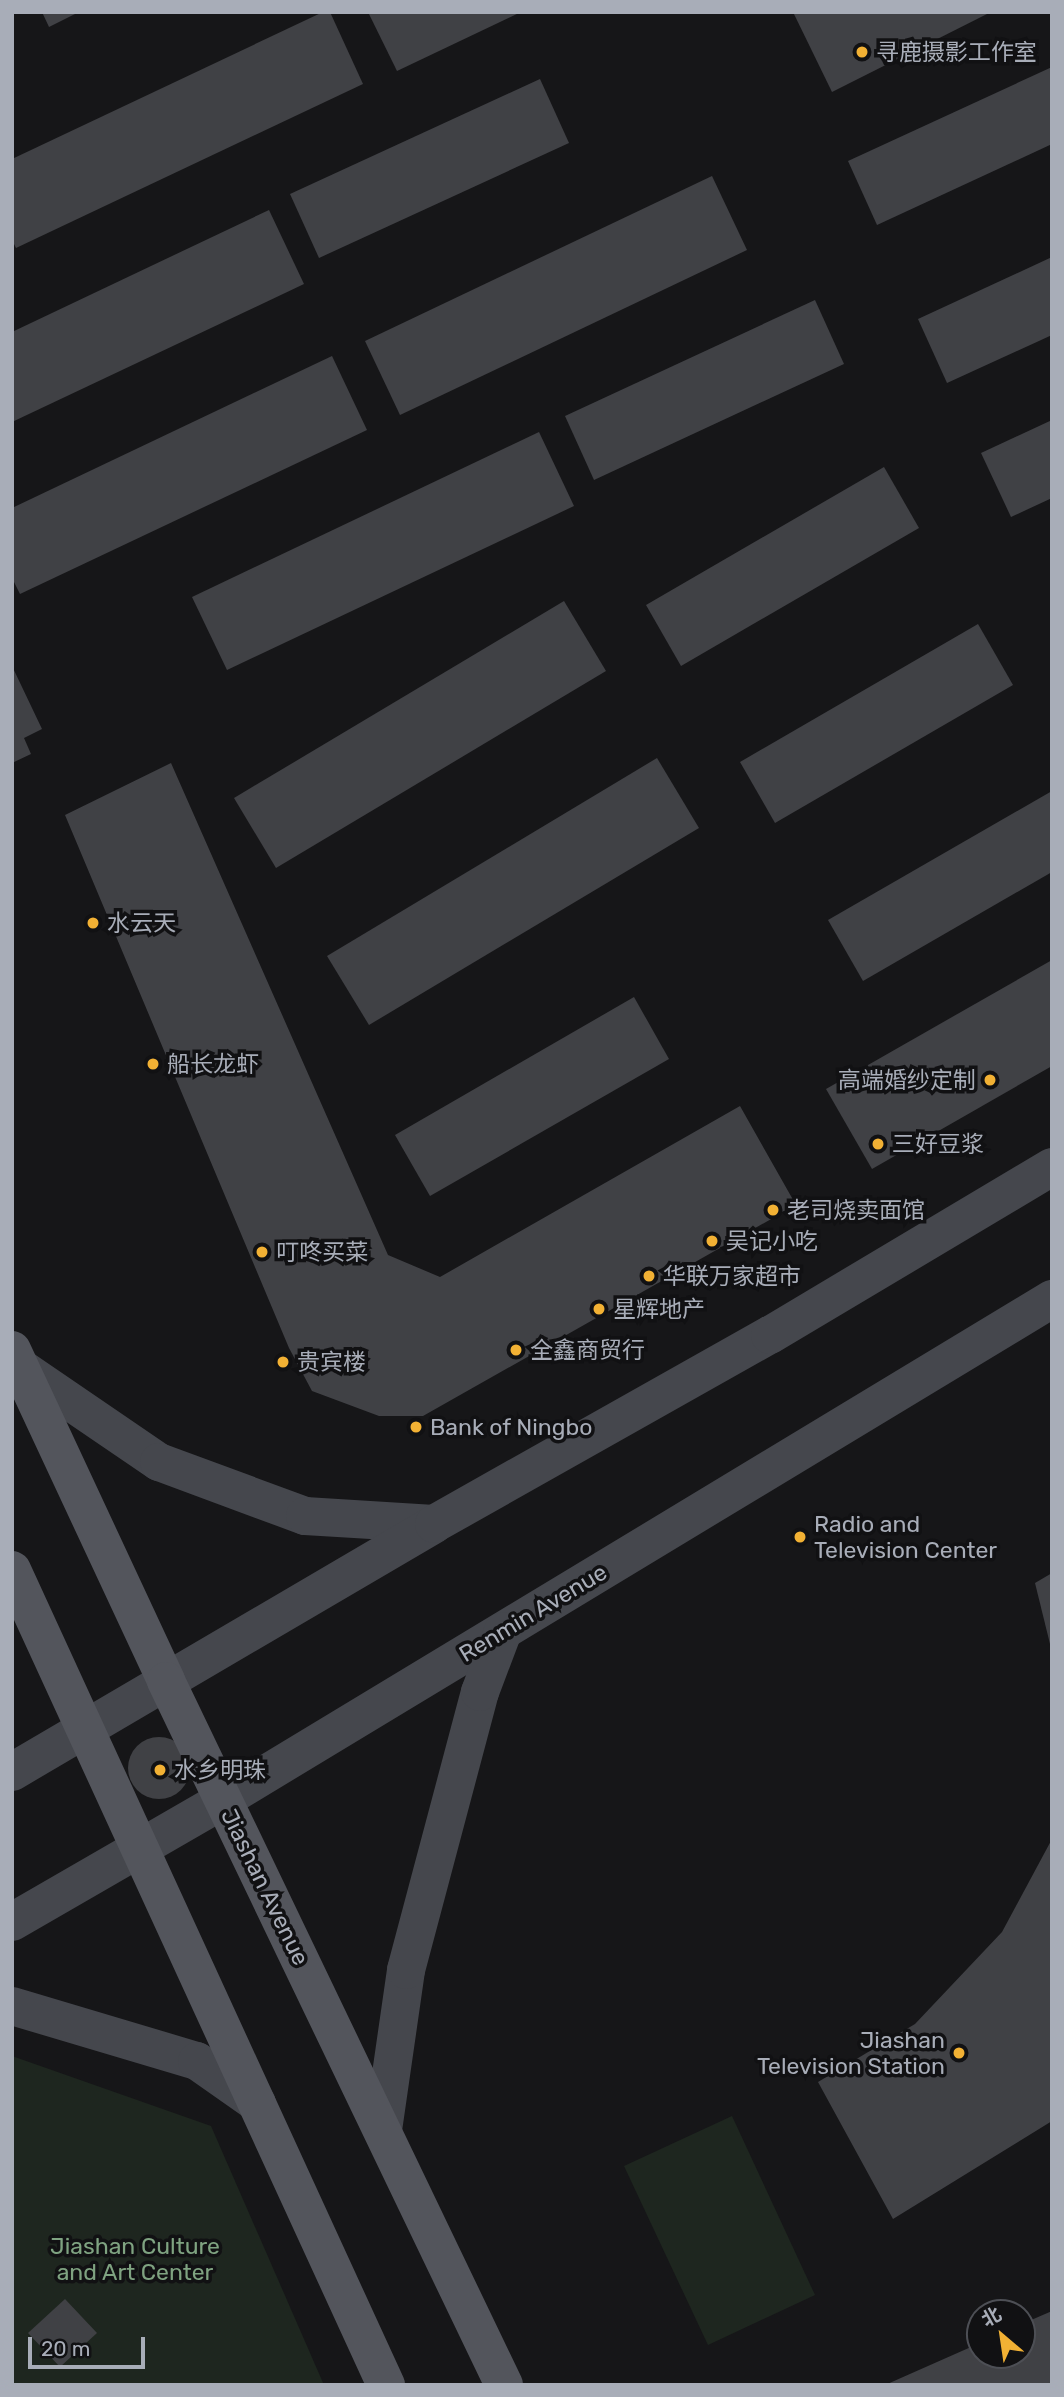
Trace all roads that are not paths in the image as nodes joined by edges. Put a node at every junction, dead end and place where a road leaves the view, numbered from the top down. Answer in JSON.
{"nodes":[{"id":1,"x":1052,"y":1167,"type":"edge"},
{"id":2,"x":1052,"y":1299,"type":"edge"},
{"id":3,"x":16,"y":1359,"type":"edge"},
{"id":4,"x":434,"y":1524,"type":"junction"},
{"id":5,"x":12,"y":1570,"type":"edge"},
{"id":6,"x":503,"y":1631,"type":"junction"},
{"id":7,"x":166,"y":1681,"type":"junction"},
{"id":8,"x":85,"y":1730,"type":"junction"},
{"id":9,"x":12,"y":1772,"type":"edge"},
{"id":10,"x":223,"y":1800,"type":"junction"},
{"id":11,"x":139,"y":1848,"type":"junction"},
{"id":12,"x":12,"y":1922,"type":"edge"},
{"id":13,"x":12,"y":2006,"type":"edge"},
{"id":14,"x":257,"y":2103,"type":"junction"},
{"id":15,"x":383,"y":2130,"type":"junction"},
{"id":16,"x":386,"y":2385,"type":"edge"},
{"id":17,"x":503,"y":2385,"type":"edge"}],
"edges":[{"from":1,"to":4,"type":"main road"},
{"from":2,"to":6,"type":"main road","name":"Renmin Avenue"},
{"from":3,"to":4,"type":"main road"},
{"from":3,"to":7,"type":"main road","name":"Jiashan Avenue"},
{"from":4,"to":7,"type":"main road"},
{"from":5,"to":8,"type":"main road"},
{"from":6,"to":10,"type":"main road","name":"Renmin Avenue"},
{"from":6,"to":15,"type":"main road"},
{"from":7,"to":8,"type":"main road"},
{"from":7,"to":10,"type":"main road","name":"Jiashan Avenue"},
{"from":8,"to":9,"type":"main road"},
{"from":8,"to":11,"type":"main road"},
{"from":10,"to":11,"type":"main road","name":"Renmin Avenue"},
{"from":10,"to":15,"type":"main road","name":"Jiashan Avenue"},
{"from":11,"to":12,"type":"main road","name":"Renmin Avenue"},
{"from":11,"to":14,"type":"main road"},
{"from":13,"to":14,"type":"main road"},
{"from":14,"to":16,"type":"main road"},
{"from":15,"to":17,"type":"main road","name":"Jiashan Avenue"}]}
